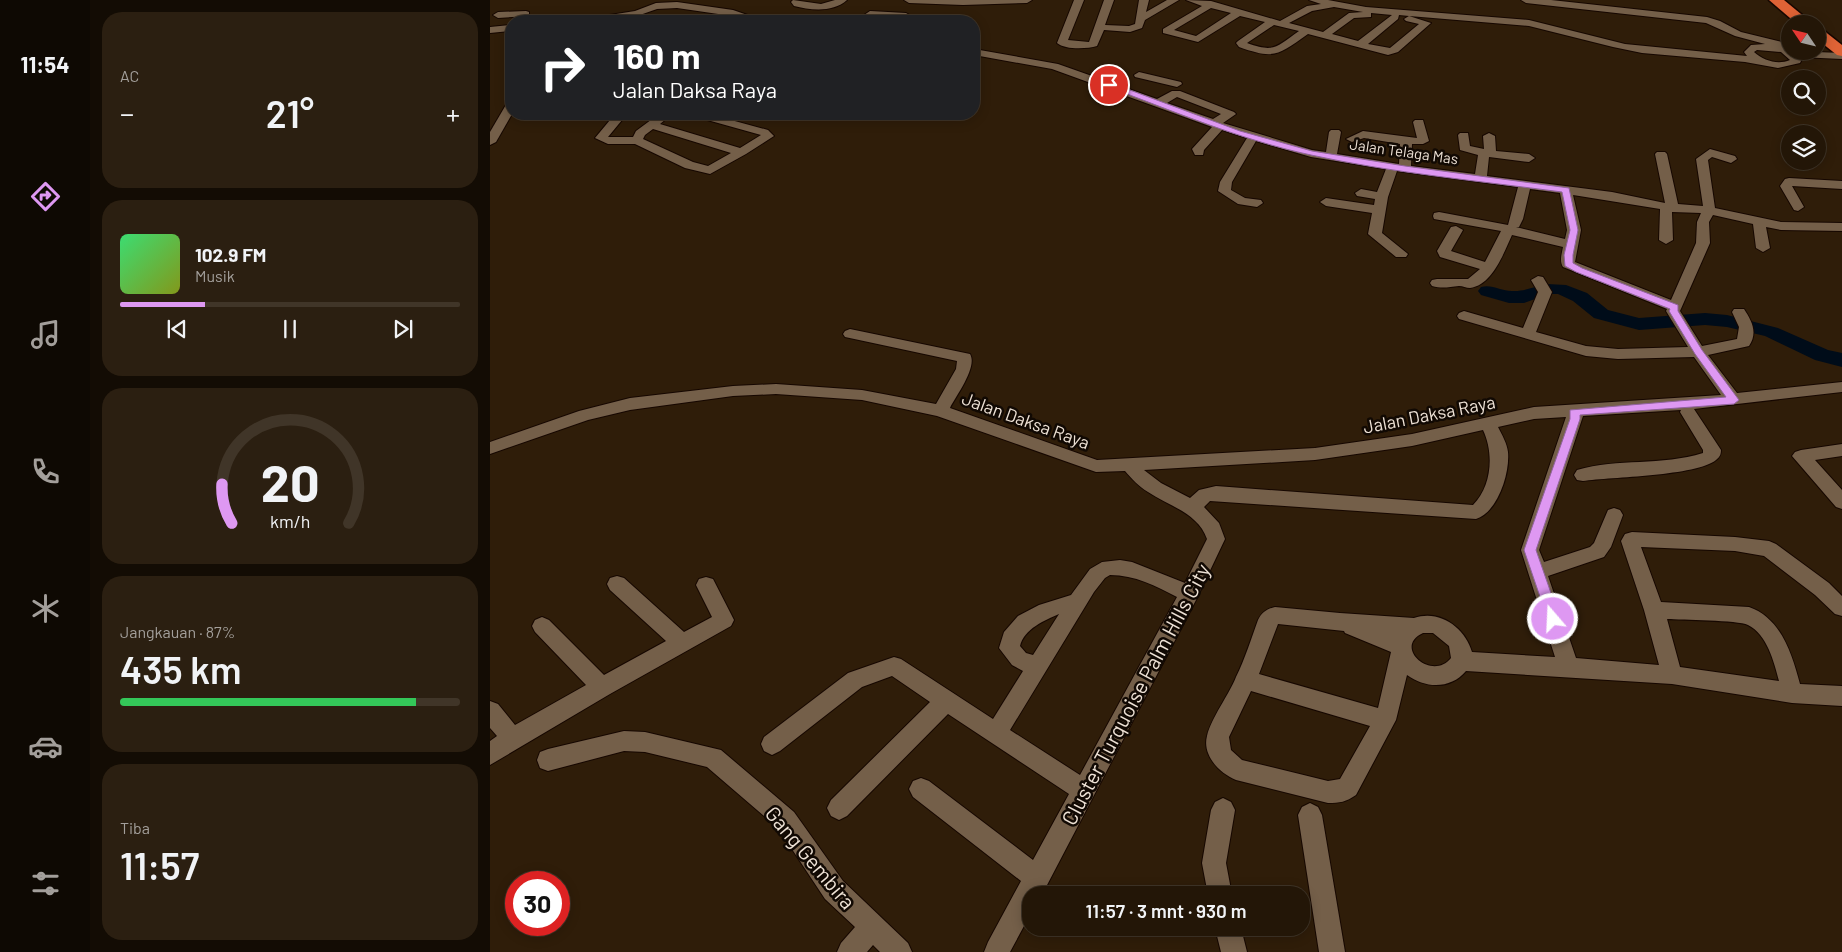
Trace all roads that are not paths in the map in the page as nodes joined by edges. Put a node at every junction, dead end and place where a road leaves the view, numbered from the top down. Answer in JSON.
{"nodes":[{"id":1,"x":704,"y":0,"type":"edge"},
{"id":2,"x":799,"y":0,"type":"edge"},
{"id":3,"x":842,"y":0,"type":"edge"},
{"id":4,"x":910,"y":0,"type":"edge"},
{"id":5,"x":926,"y":0,"type":"edge"},
{"id":6,"x":1006,"y":0,"type":"edge"},
{"id":7,"x":1026,"y":0,"type":"edge"},
{"id":8,"x":1079,"y":0,"type":"edge"},
{"id":9,"x":1109,"y":0,"type":"edge"},
{"id":10,"x":1144,"y":0,"type":"edge"},
{"id":11,"x":1174,"y":0,"type":"edge"},
{"id":12,"x":1192,"y":0,"type":"edge"},
{"id":13,"x":1531,"y":0,"type":"edge"},
{"id":14,"x":1776,"y":0,"type":"edge"},
{"id":15,"x":968,"y":1,"type":"edge"},
{"id":16,"x":1310,"y":3,"type":"edge"},
{"id":17,"x":1339,"y":3,"type":"edge"},
{"id":18,"x":1211,"y":4,"type":"junction"},
{"id":19,"x":693,"y":6,"type":"junction"},
{"id":20,"x":1240,"y":12,"type":"junction"},
{"id":21,"x":526,"y":14,"type":"dead end"},
{"id":22,"x":494,"y":15,"type":"edge"},
{"id":23,"x":625,"y":15,"type":"edge"},
{"id":24,"x":740,"y":15,"type":"edge"},
{"id":25,"x":869,"y":15,"type":"edge"},
{"id":26,"x":888,"y":15,"type":"edge"},
{"id":27,"x":1795,"y":15,"type":"edge"},
{"id":28,"x":1395,"y":17,"type":"junction"},
{"id":29,"x":1140,"y":19,"type":"junction"},
{"id":30,"x":1277,"y":22,"type":"junction"},
{"id":31,"x":490,"y":24,"type":"edge"},
{"id":32,"x":1099,"y":27,"type":"junction"},
{"id":33,"x":505,"y":29,"type":"edge"},
{"id":34,"x":490,"y":30,"type":"edge"},
{"id":35,"x":1307,"y":30,"type":"junction"},
{"id":36,"x":1325,"y":35,"type":"junction"},
{"id":37,"x":1361,"y":44,"type":"junction"},
{"id":38,"x":1781,"y":47,"type":"edge"},
{"id":39,"x":1781,"y":48,"type":"edge"},
{"id":40,"x":1750,"y":49,"type":"junction"},
{"id":41,"x":980,"y":53,"type":"edge"},
{"id":42,"x":1826,"y":56,"type":"edge"},
{"id":43,"x":1842,"y":56,"type":"edge"},
{"id":44,"x":1762,"y":61,"type":"junction"},
{"id":45,"x":1794,"y":62,"type":"joint"},
{"id":46,"x":1835,"y":66,"type":"dead end"},
{"id":47,"x":1138,"y":75,"type":"dead end"},
{"id":48,"x":1176,"y":87,"type":"junction"},
{"id":49,"x":1144,"y":98,"type":"junction"},
{"id":50,"x":1159,"y":103,"type":"junction"},
{"id":51,"x":505,"y":117,"type":"edge"},
{"id":52,"x":616,"y":120,"type":"edge"},
{"id":53,"x":718,"y":120,"type":"edge"},
{"id":54,"x":1419,"y":122,"type":"dead end"},
{"id":55,"x":650,"y":123,"type":"edge"},
{"id":56,"x":1217,"y":125,"type":"junction"},
{"id":57,"x":1335,"y":132,"type":"dead end"},
{"id":58,"x":1464,"y":135,"type":"dead end"},
{"id":59,"x":1488,"y":136,"type":"dead end"},
{"id":60,"x":1253,"y":137,"type":"junction"},
{"id":61,"x":1352,"y":139,"type":"dead end"},
{"id":62,"x":637,"y":140,"type":"junction"},
{"id":63,"x":1406,"y":141,"type":"junction"},
{"id":64,"x":490,"y":142,"type":"edge"},
{"id":65,"x":742,"y":152,"type":"junction"},
{"id":66,"x":1199,"y":153,"type":"dead end"},
{"id":67,"x":1487,"y":153,"type":"junction"},
{"id":68,"x":1661,"y":154,"type":"dead end"},
{"id":69,"x":1331,"y":156,"type":"junction"},
{"id":70,"x":1529,"y":158,"type":"dead end"},
{"id":71,"x":1731,"y":159,"type":"dead end"},
{"id":72,"x":1399,"y":168,"type":"junction"},
{"id":73,"x":1480,"y":178,"type":"junction"},
{"id":74,"x":1525,"y":184,"type":"junction"},
{"id":75,"x":1842,"y":184,"type":"edge"},
{"id":76,"x":1566,"y":190,"type":"junction"},
{"id":77,"x":1361,"y":193,"type":"dead end"},
{"id":78,"x":1382,"y":197,"type":"junction"},
{"id":79,"x":1326,"y":202,"type":"dead end"},
{"id":80,"x":1257,"y":203,"type":"dead end"},
{"id":81,"x":1669,"y":207,"type":"junction"},
{"id":82,"x":1798,"y":207,"type":"dead end"},
{"id":83,"x":1709,"y":210,"type":"junction"},
{"id":84,"x":1440,"y":216,"type":"dead end"},
{"id":85,"x":1378,"y":219,"type":"junction"},
{"id":86,"x":1759,"y":222,"type":"junction"},
{"id":87,"x":1512,"y":226,"type":"junction"},
{"id":88,"x":1842,"y":227,"type":"edge"},
{"id":89,"x":1456,"y":230,"type":"dead end"},
{"id":90,"x":1666,"y":240,"type":"dead end"},
{"id":91,"x":1571,"y":244,"type":"junction"},
{"id":92,"x":1763,"y":248,"type":"dead end"},
{"id":93,"x":1401,"y":254,"type":"dead end"},
{"id":94,"x":1488,"y":267,"type":"junction"},
{"id":95,"x":1437,"y":283,"type":"dead end"},
{"id":96,"x":1542,"y":285,"type":"dead end"},
{"id":97,"x":1676,"y":313,"type":"junction"},
{"id":98,"x":1464,"y":316,"type":"dead end"},
{"id":99,"x":1744,"y":321,"type":"dead end"},
{"id":100,"x":850,"y":334,"type":"dead end"},
{"id":101,"x":1528,"y":334,"type":"junction"},
{"id":102,"x":1698,"y":352,"type":"junction"},
{"id":103,"x":1842,"y":387,"type":"edge"},
{"id":104,"x":1842,"y":398,"type":"edge"},
{"id":105,"x":1734,"y":400,"type":"junction"},
{"id":106,"x":940,"y":411,"type":"junction"},
{"id":107,"x":1688,"y":412,"type":"junction"},
{"id":108,"x":1574,"y":416,"type":"junction"},
{"id":109,"x":1488,"y":423,"type":"junction"},
{"id":110,"x":490,"y":448,"type":"edge"},
{"id":111,"x":1842,"y":450,"type":"edge"},
{"id":112,"x":1130,"y":465,"type":"junction"},
{"id":113,"x":1583,"y":475,"type":"dead end"},
{"id":114,"x":1842,"y":502,"type":"edge"},
{"id":115,"x":1192,"y":508,"type":"junction"},
{"id":116,"x":1614,"y":515,"type":"dead end"},
{"id":117,"x":1537,"y":572,"type":"junction"},
{"id":118,"x":617,"y":584,"type":"dead end"},
{"id":119,"x":706,"y":584,"type":"dead end"},
{"id":120,"x":1189,"y":594,"type":"junction"},
{"id":121,"x":1077,"y":602,"type":"junction"},
{"id":122,"x":1842,"y":608,"type":"edge"},
{"id":123,"x":1654,"y":610,"type":"junction"},
{"id":124,"x":1340,"y":622,"type":"junction"},
{"id":125,"x":542,"y":626,"type":"dead end"},
{"id":126,"x":1413,"y":626,"type":"junction"},
{"id":127,"x":683,"y":644,"type":"junction"},
{"id":128,"x":1401,"y":650,"type":"junction"},
{"id":129,"x":1460,"y":661,"type":"junction"},
{"id":130,"x":1037,"y":667,"type":"junction"},
{"id":131,"x":1569,"y":667,"type":"junction"},
{"id":132,"x":1423,"y":674,"type":"junction"},
{"id":133,"x":1672,"y":675,"type":"junction"},
{"id":134,"x":1246,"y":680,"type":"junction"},
{"id":135,"x":602,"y":687,"type":"junction"},
{"id":136,"x":1394,"y":690,"type":"junction"},
{"id":137,"x":1792,"y":693,"type":"junction"},
{"id":138,"x":1842,"y":696,"type":"edge"},
{"id":139,"x":946,"y":701,"type":"junction"},
{"id":140,"x":490,"y":711,"type":"edge"},
{"id":141,"x":1385,"y":720,"type":"junction"},
{"id":142,"x":996,"y":734,"type":"junction"},
{"id":143,"x":512,"y":738,"type":"junction"},
{"id":144,"x":772,"y":744,"type":"dead end"},
{"id":145,"x":490,"y":754,"type":"edge"},
{"id":146,"x":548,"y":760,"type":"dead end"},
{"id":147,"x":921,"y":789,"type":"dead end"},
{"id":148,"x":1084,"y":791,"type":"junction"},
{"id":149,"x":839,"y":808,"type":"dead end"},
{"id":150,"x":1222,"y":810,"type":"dead end"},
{"id":151,"x":1310,"y":815,"type":"dead end"},
{"id":152,"x":1037,"y":878,"type":"junction"},
{"id":153,"x":1218,"y":886,"type":"edge"},
{"id":154,"x":873,"y":926,"type":"junction"},
{"id":155,"x":1230,"y":936,"type":"edge"},
{"id":156,"x":997,"y":951,"type":"edge"},
{"id":157,"x":850,"y":952,"type":"edge"},
{"id":158,"x":899,"y":952,"type":"edge"},
{"id":159,"x":1234,"y":952,"type":"edge"},
{"id":160,"x":1332,"y":952,"type":"edge"}],
"edges":[{"from":1,"to":19,"type":"street"},
{"from":2,"to":3,"type":"street"},
{"from":4,"to":5,"type":"street"},
{"from":5,"to":15,"type":"street"},
{"from":6,"to":7,"type":"street"},
{"from":6,"to":15,"type":"street"},
{"from":8,"to":32,"type":"street"},
{"from":9,"to":32,"type":"street"},
{"from":10,"to":29,"type":"street"},
{"from":11,"to":29,"type":"street"},
{"from":12,"to":18,"type":"street"},
{"from":13,"to":38,"type":"street"},
{"from":14,"to":27,"type":"highway"},
{"from":16,"to":17,"type":"street"},
{"from":16,"to":30,"type":"street"},
{"from":17,"to":40,"type":"street"},
{"from":17,"to":44,"type":"street"},
{"from":18,"to":20,"type":"street"},
{"from":18,"to":20,"type":"street"},
{"from":19,"to":23,"type":"street"},
{"from":19,"to":24,"type":"street"},
{"from":20,"to":30,"type":"street"},
{"from":21,"to":22,"type":"street"},
{"from":22,"to":31,"type":"street"},
{"from":25,"to":26,"type":"street"},
{"from":28,"to":36,"type":"street"},
{"from":28,"to":37,"type":"street"},
{"from":28,"to":37,"type":"street"},
{"from":29,"to":32,"type":"street"},
{"from":30,"to":35,"type":"street"},
{"from":30,"to":35,"type":"street"},
{"from":33,"to":34,"type":"street"},
{"from":35,"to":36,"type":"street"},
{"from":36,"to":37,"type":"street"},
{"from":39,"to":40,"type":"street"},
{"from":40,"to":44,"type":"street"},
{"from":41,"to":49,"type":"street","name":"Jalan Telaga Mas"},
{"from":42,"to":43,"type":"street"},
{"from":44,"to":45,"type":"street"},
{"from":45,"to":46,"type":"street"},
{"from":47,"to":48,"type":"street"},
{"from":48,"to":49,"type":"street"},
{"from":48,"to":50,"type":"street"},
{"from":48,"to":56,"type":"street"},
{"from":49,"to":50,"type":"street","name":"Jalan Telaga Mas"},
{"from":50,"to":56,"type":"street","name":"Jalan Telaga Mas"},
{"from":51,"to":64,"type":"street"},
{"from":52,"to":62,"type":"street"},
{"from":53,"to":65,"type":"street"},
{"from":54,"to":63,"type":"street"},
{"from":55,"to":62,"type":"street"},
{"from":55,"to":65,"type":"street"},
{"from":56,"to":60,"type":"street","name":"Jalan Telaga Mas"},
{"from":56,"to":66,"type":"street"},
{"from":57,"to":69,"type":"street"},
{"from":58,"to":67,"type":"street"},
{"from":59,"to":67,"type":"street"},
{"from":60,"to":69,"type":"street","name":"Jalan Telaga Mas"},
{"from":60,"to":80,"type":"street"},
{"from":61,"to":63,"type":"street"},
{"from":62,"to":65,"type":"street"},
{"from":63,"to":72,"type":"street"},
{"from":67,"to":70,"type":"street"},
{"from":67,"to":73,"type":"street"},
{"from":68,"to":81,"type":"street"},
{"from":69,"to":72,"type":"street","name":"Jalan Telaga Mas"},
{"from":71,"to":83,"type":"street"},
{"from":72,"to":73,"type":"street","name":"Jalan Telaga Mas"},
{"from":72,"to":78,"type":"street"},
{"from":73,"to":74,"type":"street","name":"Jalan Telaga Mas"},
{"from":74,"to":76,"type":"street","name":"Jalan Telaga Mas"},
{"from":74,"to":87,"type":"street"},
{"from":75,"to":82,"type":"street"},
{"from":76,"to":81,"type":"street","name":"Jalan Telaga Mas"},
{"from":76,"to":91,"type":"street"},
{"from":77,"to":78,"type":"street"},
{"from":78,"to":85,"type":"street"},
{"from":79,"to":85,"type":"street"},
{"from":81,"to":83,"type":"street","name":"Jalan Telaga Mas"},
{"from":81,"to":90,"type":"street"},
{"from":83,"to":86,"type":"street","name":"Jalan Telaga Mas"},
{"from":83,"to":97,"type":"street"},
{"from":84,"to":87,"type":"street"},
{"from":85,"to":93,"type":"street"},
{"from":86,"to":88,"type":"street","name":"Jalan Telaga Mas"},
{"from":86,"to":92,"type":"street"},
{"from":87,"to":91,"type":"street"},
{"from":87,"to":94,"type":"street"},
{"from":89,"to":94,"type":"street"},
{"from":91,"to":97,"type":"street"},
{"from":94,"to":95,"type":"street"},
{"from":96,"to":101,"type":"street"},
{"from":97,"to":102,"type":"street"},
{"from":98,"to":101,"type":"street"},
{"from":99,"to":102,"type":"street"},
{"from":100,"to":106,"type":"street"},
{"from":101,"to":102,"type":"street"},
{"from":102,"to":105,"type":"street"},
{"from":103,"to":105,"type":"street"},
{"from":104,"to":107,"type":"street"},
{"from":105,"to":108,"type":"street"},
{"from":106,"to":110,"type":"street","name":"Jalan Daksa Raya"},
{"from":106,"to":112,"type":"street","name":"Jalan Daksa Raya"},
{"from":107,"to":108,"type":"street"},
{"from":107,"to":113,"type":"street"},
{"from":108,"to":109,"type":"street","name":"Jalan Daksa Raya"},
{"from":108,"to":117,"type":"street"},
{"from":109,"to":112,"type":"street","name":"Jalan Daksa Raya"},
{"from":109,"to":115,"type":"street"},
{"from":111,"to":114,"type":"street"},
{"from":112,"to":115,"type":"street","name":"Cluster Turquoise Palm Hills City"},
{"from":115,"to":120,"type":"street","name":"Cluster Turquoise Palm Hills City"},
{"from":116,"to":117,"type":"street"},
{"from":117,"to":131,"type":"street"},
{"from":118,"to":127,"type":"street"},
{"from":119,"to":127,"type":"street"},
{"from":120,"to":121,"type":"street"},
{"from":120,"to":148,"type":"street","name":"Cluster Turquoise Palm Hills City"},
{"from":121,"to":130,"type":"street"},
{"from":121,"to":130,"type":"street"},
{"from":122,"to":123,"type":"street"},
{"from":123,"to":133,"type":"street"},
{"from":123,"to":137,"type":"street"},
{"from":124,"to":126,"type":"street"},
{"from":124,"to":128,"type":"street"},
{"from":124,"to":134,"type":"street"},
{"from":125,"to":135,"type":"street"},
{"from":126,"to":128,"type":"street"},
{"from":126,"to":129,"type":"street"},
{"from":127,"to":135,"type":"street"},
{"from":128,"to":132,"type":"street"},
{"from":128,"to":136,"type":"street"},
{"from":129,"to":131,"type":"street"},
{"from":129,"to":132,"type":"street"},
{"from":130,"to":142,"type":"street"},
{"from":131,"to":133,"type":"street"},
{"from":132,"to":136,"type":"street"},
{"from":133,"to":137,"type":"street"},
{"from":134,"to":141,"type":"street"},
{"from":134,"to":141,"type":"street"},
{"from":135,"to":143,"type":"street"},
{"from":136,"to":141,"type":"street"},
{"from":137,"to":138,"type":"street"},
{"from":139,"to":142,"type":"street"},
{"from":139,"to":144,"type":"street"},
{"from":139,"to":149,"type":"street"},
{"from":140,"to":143,"type":"street"},
{"from":142,"to":148,"type":"street"},
{"from":143,"to":145,"type":"street"},
{"from":146,"to":154,"type":"street","name":"Gang Gembira"},
{"from":147,"to":152,"type":"street"},
{"from":148,"to":152,"type":"street","name":"Cluster Turquoise Palm Hills City"},
{"from":150,"to":153,"type":"street"},
{"from":151,"to":160,"type":"street"},
{"from":152,"to":156,"type":"street","name":"Cluster Turquoise Palm Hills City"},
{"from":154,"to":157,"type":"street"},
{"from":154,"to":158,"type":"street","name":"Gang Gembira"},
{"from":155,"to":159,"type":"street"}]}
